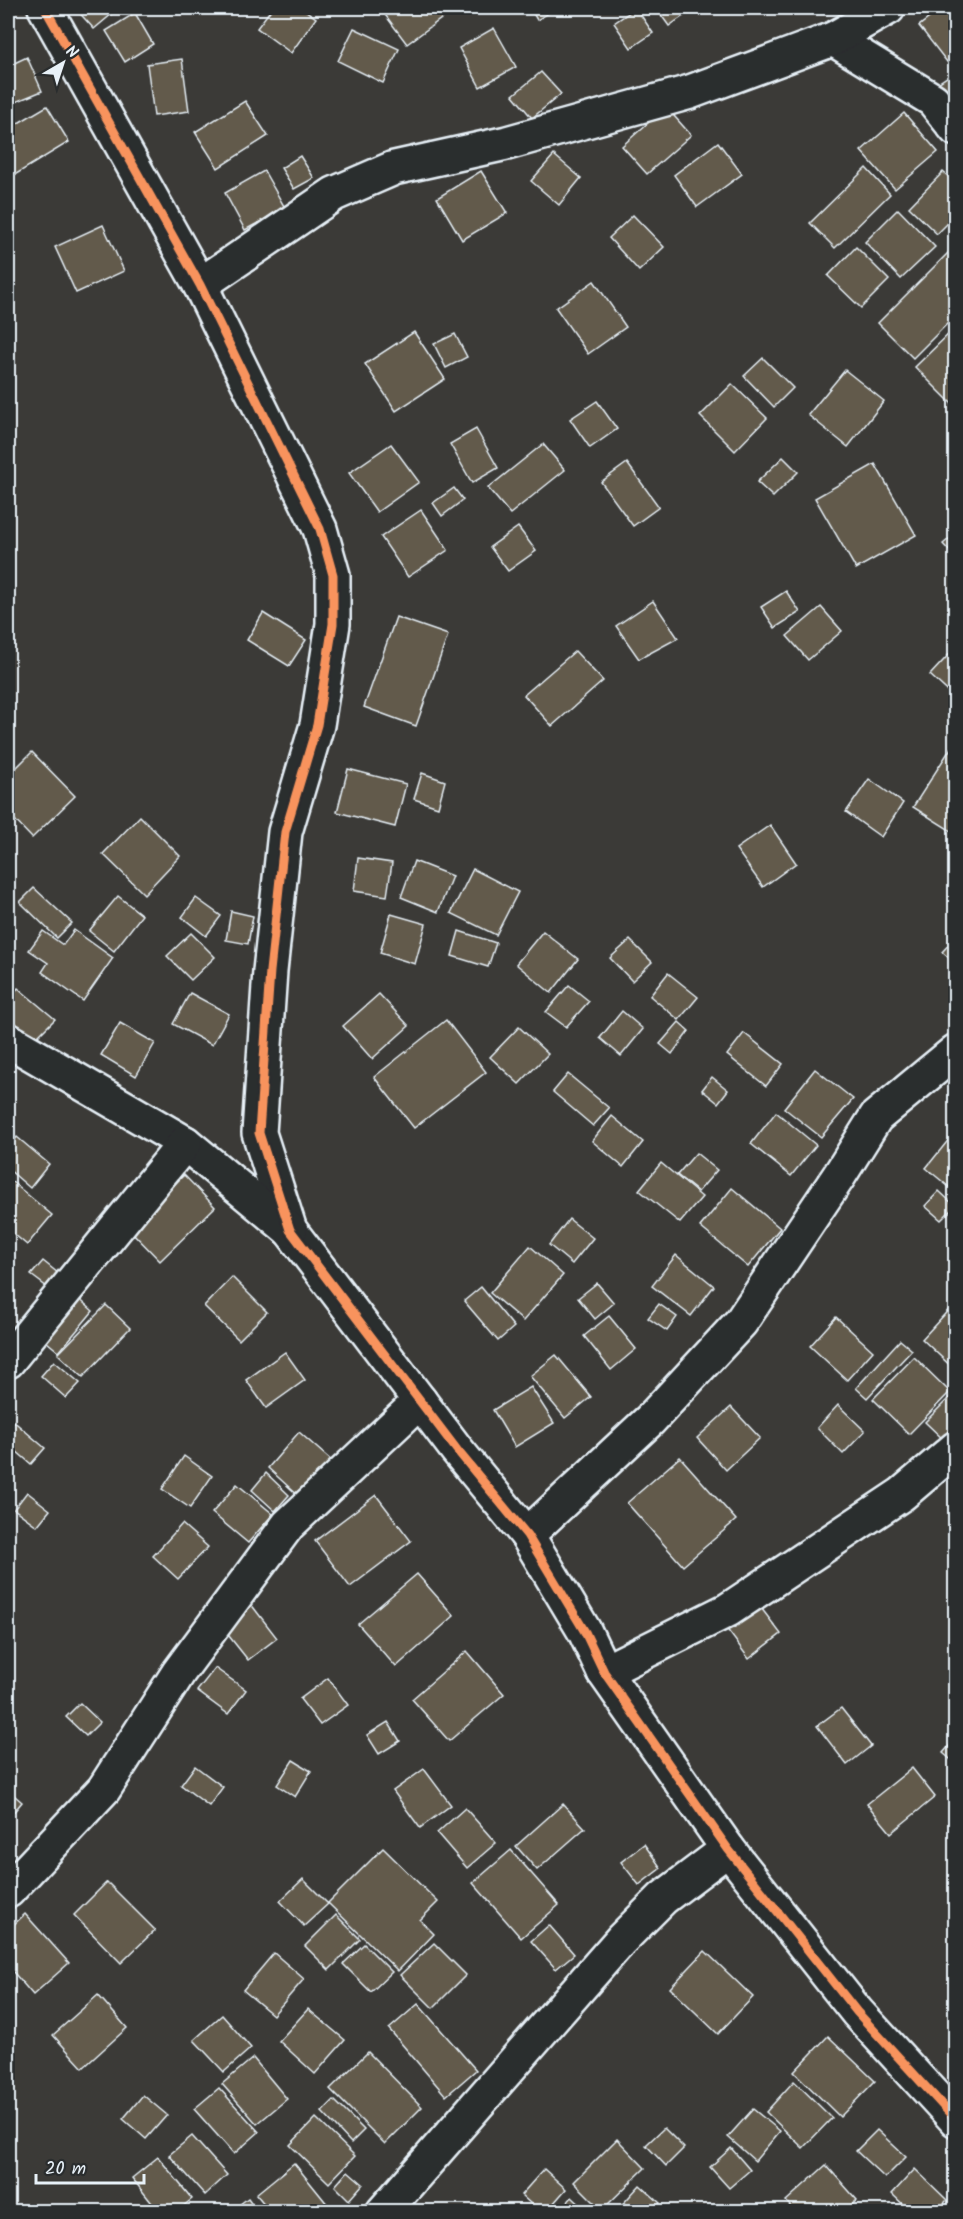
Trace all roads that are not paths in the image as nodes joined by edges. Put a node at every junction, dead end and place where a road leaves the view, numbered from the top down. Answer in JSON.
{"nodes":[{"id":1,"x":45,"y":8,"type":"edge"},
{"id":2,"x":888,"y":8,"type":"edge"},
{"id":3,"x":832,"y":39,"type":"junction"},
{"id":4,"x":956,"y":129,"type":"edge"},
{"id":5,"x":200,"y":285,"type":"junction"},
{"id":6,"x":8,"y":1040,"type":"edge"},
{"id":7,"x":956,"y":1051,"type":"edge"},
{"id":8,"x":185,"y":1143,"type":"junction"},
{"id":9,"x":290,"y":1230,"type":"junction"},
{"id":10,"x":8,"y":1361,"type":"edge"},
{"id":11,"x":420,"y":1401,"type":"junction"},
{"id":12,"x":956,"y":1448,"type":"edge"},
{"id":13,"x":527,"y":1535,"type":"junction"},
{"id":14,"x":604,"y":1672,"type":"junction"},
{"id":15,"x":728,"y":1849,"type":"junction"},
{"id":16,"x":8,"y":1891,"type":"edge"},
{"id":17,"x":956,"y":2120,"type":"edge"},
{"id":18,"x":383,"y":2211,"type":"edge"}],
"edges":[{"from":1,"to":5,"type":"street"},
{"from":2,"to":3,"type":"street"},
{"from":3,"to":4,"type":"street"},
{"from":3,"to":5,"type":"street"},
{"from":5,"to":9,"type":"street"},
{"from":6,"to":8,"type":"street"},
{"from":7,"to":13,"type":"street"},
{"from":8,"to":9,"type":"street"},
{"from":8,"to":10,"type":"street"},
{"from":9,"to":11,"type":"street"},
{"from":11,"to":13,"type":"street"},
{"from":11,"to":16,"type":"street"},
{"from":12,"to":14,"type":"street"},
{"from":13,"to":14,"type":"street"},
{"from":14,"to":15,"type":"street"},
{"from":15,"to":17,"type":"street"},
{"from":15,"to":18,"type":"street"}]}
